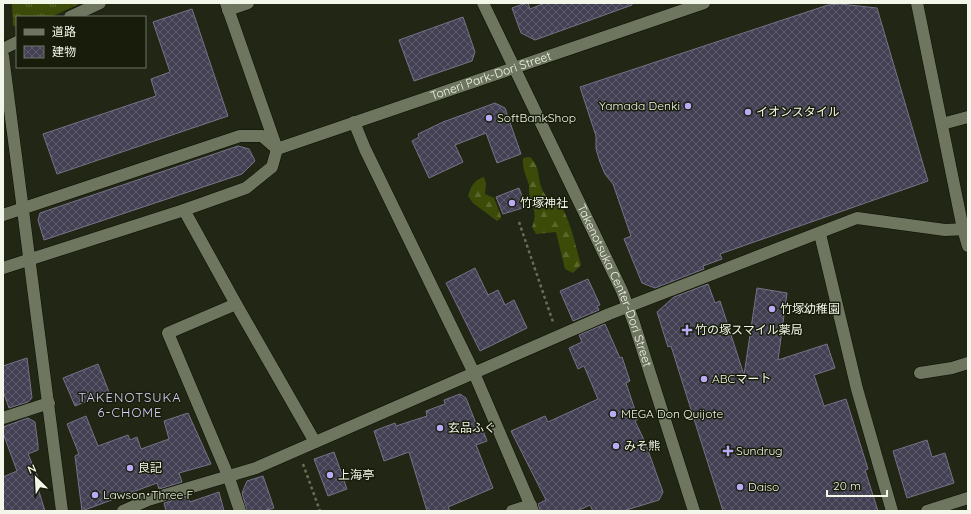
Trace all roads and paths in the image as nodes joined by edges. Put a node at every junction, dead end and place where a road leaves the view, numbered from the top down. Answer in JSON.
{"nodes":[{"id":1,"x":100,"y":3,"type":"edge"},
{"id":2,"x":248,"y":3,"type":"edge"},
{"id":3,"x":483,"y":3,"type":"edge"},
{"id":4,"x":704,"y":3,"type":"edge"},
{"id":5,"x":917,"y":3,"type":"edge"},
{"id":6,"x":227,"y":6,"type":"edge"},
{"id":7,"x":72,"y":16,"type":"edge"},
{"id":8,"x":16,"y":42,"type":"edge"},
{"id":9,"x":3,"y":49,"type":"edge"},
{"id":10,"x":3,"y":56,"type":"edge"},
{"id":11,"x":514,"y":67,"type":"junction"},
{"id":12,"x":968,"y":117,"type":"edge"},
{"id":13,"x":354,"y":122,"type":"junction"},
{"id":14,"x":942,"y":124,"type":"junction"},
{"id":15,"x":277,"y":149,"type":"junction"},
{"id":16,"x":24,"y":208,"type":"junction"},
{"id":17,"x":184,"y":210,"type":"junction"},
{"id":18,"x":3,"y":215,"type":"edge"},
{"id":19,"x":519,"y":222,"type":"dead end"},
{"id":20,"x":965,"y":229,"type":"edge"},
{"id":21,"x":820,"y":234,"type":"junction"},
{"id":22,"x":968,"y":246,"type":"edge"},
{"id":23,"x":30,"y":259,"type":"junction"},
{"id":24,"x":3,"y":268,"type":"edge"},
{"id":25,"x":236,"y":304,"type":"junction"},
{"id":26,"x":628,"y":307,"type":"junction"},
{"id":27,"x":558,"y":336,"type":"junction"},
{"id":28,"x":968,"y":363,"type":"edge"},
{"id":29,"x":474,"y":373,"type":"junction"},
{"id":30,"x":920,"y":373,"type":"dead end"},
{"id":31,"x":49,"y":403,"type":"junction"},
{"id":32,"x":3,"y":418,"type":"edge"},
{"id":33,"x":315,"y":442,"type":"junction"},
{"id":34,"x":298,"y":450,"type":"junction"},
{"id":35,"x":229,"y":478,"type":"junction"},
{"id":36,"x":968,"y":498,"type":"edge"},
{"id":37,"x":532,"y":508,"type":"edge"},
{"id":38,"x":62,"y":511,"type":"edge"},
{"id":39,"x":123,"y":511,"type":"edge"},
{"id":40,"x":240,"y":511,"type":"edge"},
{"id":41,"x":320,"y":511,"type":"edge"},
{"id":42,"x":512,"y":511,"type":"edge"},
{"id":43,"x":694,"y":511,"type":"edge"},
{"id":44,"x":892,"y":511,"type":"edge"},
{"id":45,"x":927,"y":511,"type":"edge"}],
"edges":[{"from":1,"to":7,"type":"street"},
{"from":2,"to":6,"type":"street"},
{"from":3,"to":11,"type":"street","name":"Takenotsuka Center-Dori Street"},
{"from":4,"to":11,"type":"street","name":"Toneri Park-Dori Street"},
{"from":5,"to":14,"type":"street"},
{"from":6,"to":15,"type":"street"},
{"from":8,"to":9,"type":"street"},
{"from":10,"to":16,"type":"street"},
{"from":11,"to":13,"type":"street","name":"Toneri Park-Dori Street"},
{"from":11,"to":26,"type":"street","name":"Takenotsuka Center-Dori Street"},
{"from":12,"to":14,"type":"street"},
{"from":13,"to":15,"type":"street","name":"Toneri Park-Dori Street"},
{"from":13,"to":29,"type":"street"},
{"from":14,"to":20,"type":"street"},
{"from":15,"to":16,"type":"street"},
{"from":15,"to":17,"type":"street"},
{"from":16,"to":18,"type":"street"},
{"from":16,"to":23,"type":"street"},
{"from":17,"to":23,"type":"street"},
{"from":17,"to":25,"type":"street"},
{"from":19,"to":27,"type":"path"},
{"from":20,"to":21,"type":"street"},
{"from":20,"to":22,"type":"street"},
{"from":21,"to":26,"type":"street"},
{"from":21,"to":44,"type":"street"},
{"from":23,"to":24,"type":"street"},
{"from":23,"to":31,"type":"street"},
{"from":25,"to":33,"type":"street"},
{"from":25,"to":35,"type":"street"},
{"from":26,"to":27,"type":"street"},
{"from":26,"to":43,"type":"street","name":"Takenotsuka Center-Dori Street"},
{"from":27,"to":29,"type":"street"},
{"from":28,"to":30,"type":"street"},
{"from":29,"to":33,"type":"street"},
{"from":29,"to":37,"type":"street"},
{"from":31,"to":32,"type":"street"},
{"from":31,"to":38,"type":"street"},
{"from":33,"to":34,"type":"street"},
{"from":34,"to":35,"type":"street"},
{"from":34,"to":41,"type":"path"},
{"from":35,"to":39,"type":"street"},
{"from":35,"to":40,"type":"street"},
{"from":36,"to":45,"type":"street"},
{"from":37,"to":42,"type":"street"}]}
